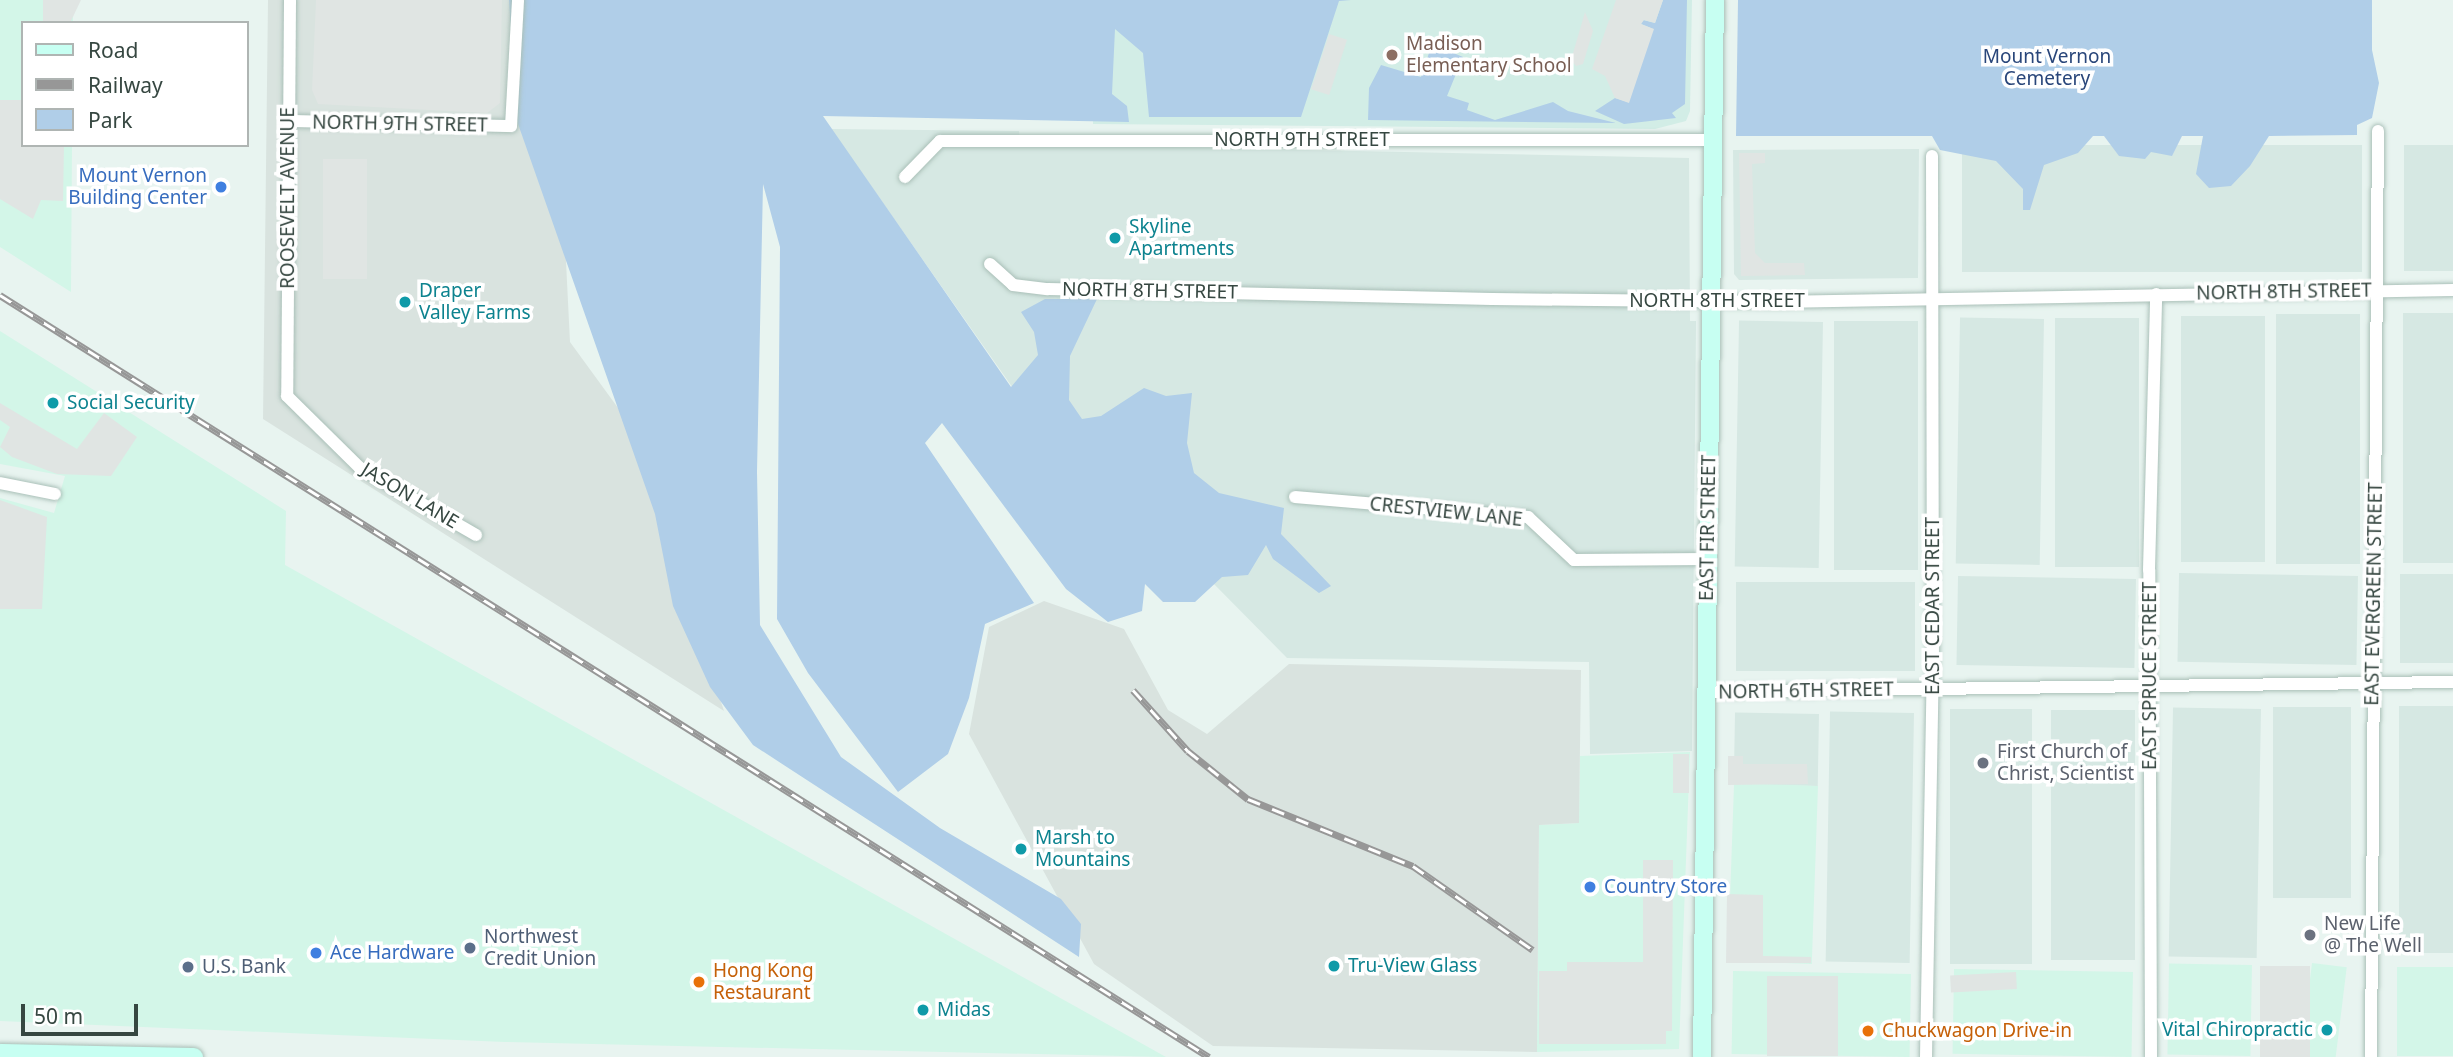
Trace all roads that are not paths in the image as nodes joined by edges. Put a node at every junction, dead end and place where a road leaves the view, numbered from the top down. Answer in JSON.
{"nodes":[{"id":1,"x":290,"y":0,"type":"edge"},
{"id":2,"x":518,"y":0,"type":"edge"},
{"id":3,"x":1715,"y":0,"type":"edge"},
{"id":4,"x":289,"y":121,"type":"junction"},
{"id":5,"x":2378,"y":131,"type":"dead end"},
{"id":6,"x":1713,"y":140,"type":"junction"},
{"id":7,"x":1932,"y":156,"type":"dead end"},
{"id":8,"x":905,"y":177,"type":"dead end"},
{"id":9,"x":990,"y":264,"type":"dead end"},
{"id":10,"x":2453,"y":290,"type":"edge"},
{"id":11,"x":2376,"y":291,"type":"junction"},
{"id":12,"x":2156,"y":294,"type":"junction"},
{"id":13,"x":1934,"y":297,"type":"junction"},
{"id":14,"x":1711,"y":302,"type":"junction"},
{"id":15,"x":287,"y":396,"type":"joint"},
{"id":16,"x":0,"y":483,"type":"edge"},
{"id":17,"x":55,"y":494,"type":"dead end"},
{"id":18,"x":1295,"y":498,"type":"dead end"},
{"id":19,"x":476,"y":536,"type":"dead end"},
{"id":20,"x":1708,"y":559,"type":"junction"},
{"id":21,"x":2453,"y":682,"type":"edge"},
{"id":22,"x":2373,"y":684,"type":"junction"},
{"id":23,"x":2150,"y":686,"type":"junction"},
{"id":24,"x":1933,"y":689,"type":"junction"},
{"id":25,"x":1706,"y":692,"type":"junction"},
{"id":26,"x":0,"y":1053,"type":"edge"},
{"id":27,"x":194,"y":1057,"type":"edge"},
{"id":28,"x":1702,"y":1057,"type":"edge"},
{"id":29,"x":1927,"y":1057,"type":"edge"},
{"id":30,"x":2151,"y":1057,"type":"edge"},
{"id":31,"x":2371,"y":1057,"type":"edge"}],
"edges":[{"from":1,"to":4,"type":"street","name":"ROOSEVELT AVENUE"},
{"from":2,"to":4,"type":"street","name":"NORTH 9TH STREET"},
{"from":3,"to":6,"type":"street","name":"EAST FIR STREET"},
{"from":4,"to":15,"type":"street","name":"ROOSEVELT AVENUE"},
{"from":5,"to":11,"type":"street","name":"EAST EVERGREEN STREET"},
{"from":6,"to":8,"type":"street","name":"NORTH 9TH STREET"},
{"from":6,"to":14,"type":"street","name":"EAST FIR STREET"},
{"from":7,"to":13,"type":"street","name":"EAST CEDAR STREET"},
{"from":9,"to":14,"type":"street","name":"NORTH 8TH STREET"},
{"from":10,"to":11,"type":"street","name":"NORTH 8TH STREET"},
{"from":11,"to":12,"type":"street","name":"NORTH 8TH STREET"},
{"from":11,"to":22,"type":"street","name":"EAST EVERGREEN STREET"},
{"from":12,"to":13,"type":"street","name":"NORTH 8TH STREET"},
{"from":12,"to":23,"type":"street","name":"EAST SPRUCE STREET"},
{"from":13,"to":14,"type":"street","name":"NORTH 8TH STREET"},
{"from":13,"to":24,"type":"street","name":"EAST CEDAR STREET"},
{"from":14,"to":20,"type":"street","name":"EAST FIR STREET"},
{"from":15,"to":19,"type":"street","name":"JASON LANE"},
{"from":16,"to":17,"type":"street"},
{"from":18,"to":20,"type":"street","name":"CRESTVIEW LANE"},
{"from":20,"to":25,"type":"street","name":"EAST FIR STREET"},
{"from":21,"to":22,"type":"street","name":"NORTH 6TH STREET"},
{"from":22,"to":23,"type":"street","name":"NORTH 6TH STREET"},
{"from":22,"to":31,"type":"street","name":"EAST EVERGREEN STREET"},
{"from":23,"to":24,"type":"street","name":"NORTH 6TH STREET"},
{"from":23,"to":30,"type":"street","name":"EAST SPRUCE STREET"},
{"from":24,"to":25,"type":"street","name":"NORTH 6TH STREET"},
{"from":24,"to":29,"type":"street","name":"EAST CEDAR STREET"},
{"from":25,"to":28,"type":"street","name":"EAST FIR STREET"},
{"from":26,"to":27,"type":"street"}]}
